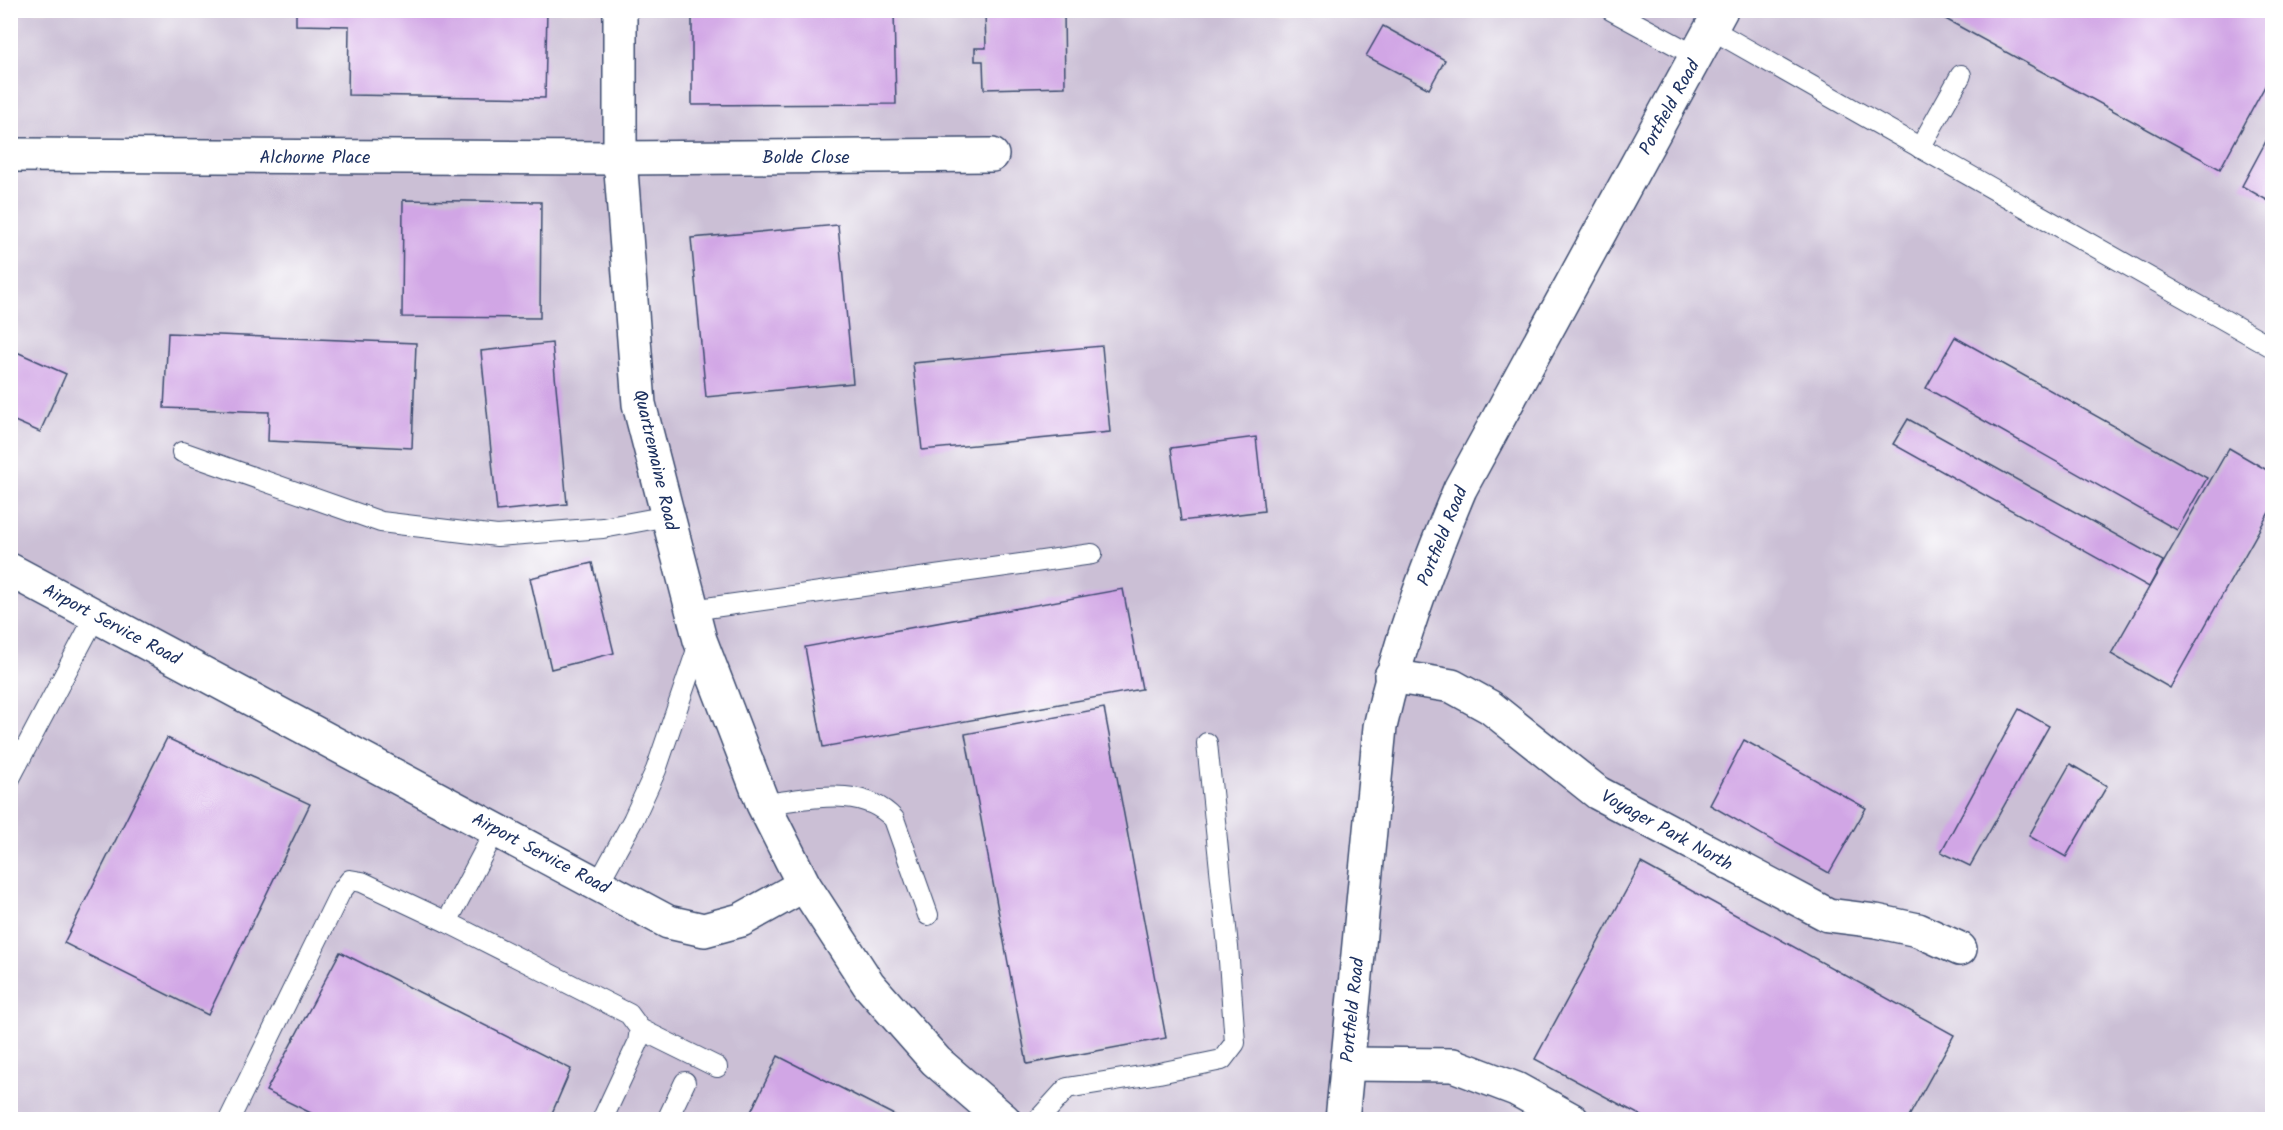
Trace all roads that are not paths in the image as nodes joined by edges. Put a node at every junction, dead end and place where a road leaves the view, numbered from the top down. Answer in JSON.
{"nodes":[{"id":1,"x":620,"y":10,"type":"edge"},
{"id":2,"x":1612,"y":11,"type":"edge"},
{"id":3,"x":1710,"y":32,"type":"edge"},
{"id":4,"x":1961,"y":75,"type":"dead end"},
{"id":5,"x":1920,"y":148,"type":"junction"},
{"id":6,"x":10,"y":155,"type":"edge"},
{"id":7,"x":992,"y":155,"type":"dead end"},
{"id":8,"x":620,"y":158,"type":"junction"},
{"id":9,"x":2272,"y":347,"type":"edge"},
{"id":10,"x":182,"y":452,"type":"dead end"},
{"id":11,"x":668,"y":516,"type":"junction"},
{"id":12,"x":1092,"y":554,"type":"dead end"},
{"id":13,"x":10,"y":570,"type":"edge"},
{"id":14,"x":96,"y":615,"type":"junction"},
{"id":15,"x":696,"y":625,"type":"junction"},
{"id":16,"x":1391,"y":676,"type":"junction"},
{"id":17,"x":1207,"y":743,"type":"dead end"},
{"id":18,"x":10,"y":778,"type":"edge"},
{"id":19,"x":763,"y":804,"type":"junction"},
{"id":20,"x":496,"y":829,"type":"junction"},
{"id":21,"x":598,"y":884,"type":"junction"},
{"id":22,"x":804,"y":885,"type":"junction"},
{"id":23,"x":928,"y":915,"type":"dead end"},
{"id":24,"x":447,"y":922,"type":"junction"},
{"id":25,"x":1960,"y":949,"type":"dead end"},
{"id":26,"x":640,"y":1029,"type":"junction"},
{"id":27,"x":1347,"y":1064,"type":"junction"},
{"id":28,"x":717,"y":1067,"type":"dead end"},
{"id":29,"x":685,"y":1082,"type":"dead end"},
{"id":30,"x":229,"y":1119,"type":"edge"},
{"id":31,"x":602,"y":1119,"type":"edge"},
{"id":32,"x":667,"y":1119,"type":"edge"},
{"id":33,"x":1004,"y":1119,"type":"edge"},
{"id":34,"x":1038,"y":1119,"type":"edge"},
{"id":35,"x":1342,"y":1119,"type":"edge"},
{"id":36,"x":1572,"y":1119,"type":"edge"}],
"edges":[{"from":1,"to":8,"type":"street","name":"Quartremaine Road"},
{"from":2,"to":3,"type":"lane"},
{"from":3,"to":5,"type":"lane"},
{"from":3,"to":16,"type":"street","name":"Portfield Road"},
{"from":4,"to":5,"type":"lane"},
{"from":5,"to":9,"type":"lane"},
{"from":6,"to":8,"type":"street","name":"Alchorne Place"},
{"from":7,"to":8,"type":"street","name":"Bolde Close"},
{"from":8,"to":11,"type":"street","name":"Quartremaine Road"},
{"from":10,"to":11,"type":"lane"},
{"from":11,"to":15,"type":"street","name":"Quartremaine Road"},
{"from":12,"to":15,"type":"lane"},
{"from":13,"to":14,"type":"street","name":"Airport Service Road"},
{"from":14,"to":18,"type":"lane"},
{"from":14,"to":20,"type":"street","name":"Airport Service Road"},
{"from":15,"to":19,"type":"street","name":"Quartremaine Road"},
{"from":15,"to":21,"type":"lane"},
{"from":16,"to":25,"type":"street","name":"Voyager Park North"},
{"from":16,"to":27,"type":"street","name":"Portfield Road"},
{"from":17,"to":34,"type":"lane"},
{"from":19,"to":22,"type":"street","name":"Quartremaine Road"},
{"from":19,"to":23,"type":"lane"},
{"from":20,"to":21,"type":"street","name":"Airport Service Road"},
{"from":20,"to":24,"type":"lane"},
{"from":21,"to":22,"type":"street","name":"Airport Service Road"},
{"from":22,"to":33,"type":"street"},
{"from":24,"to":26,"type":"lane"},
{"from":24,"to":30,"type":"lane"},
{"from":26,"to":28,"type":"lane"},
{"from":26,"to":31,"type":"lane"},
{"from":27,"to":35,"type":"street","name":"Portfield Road"},
{"from":27,"to":36,"type":"street"},
{"from":29,"to":32,"type":"lane"}]}
